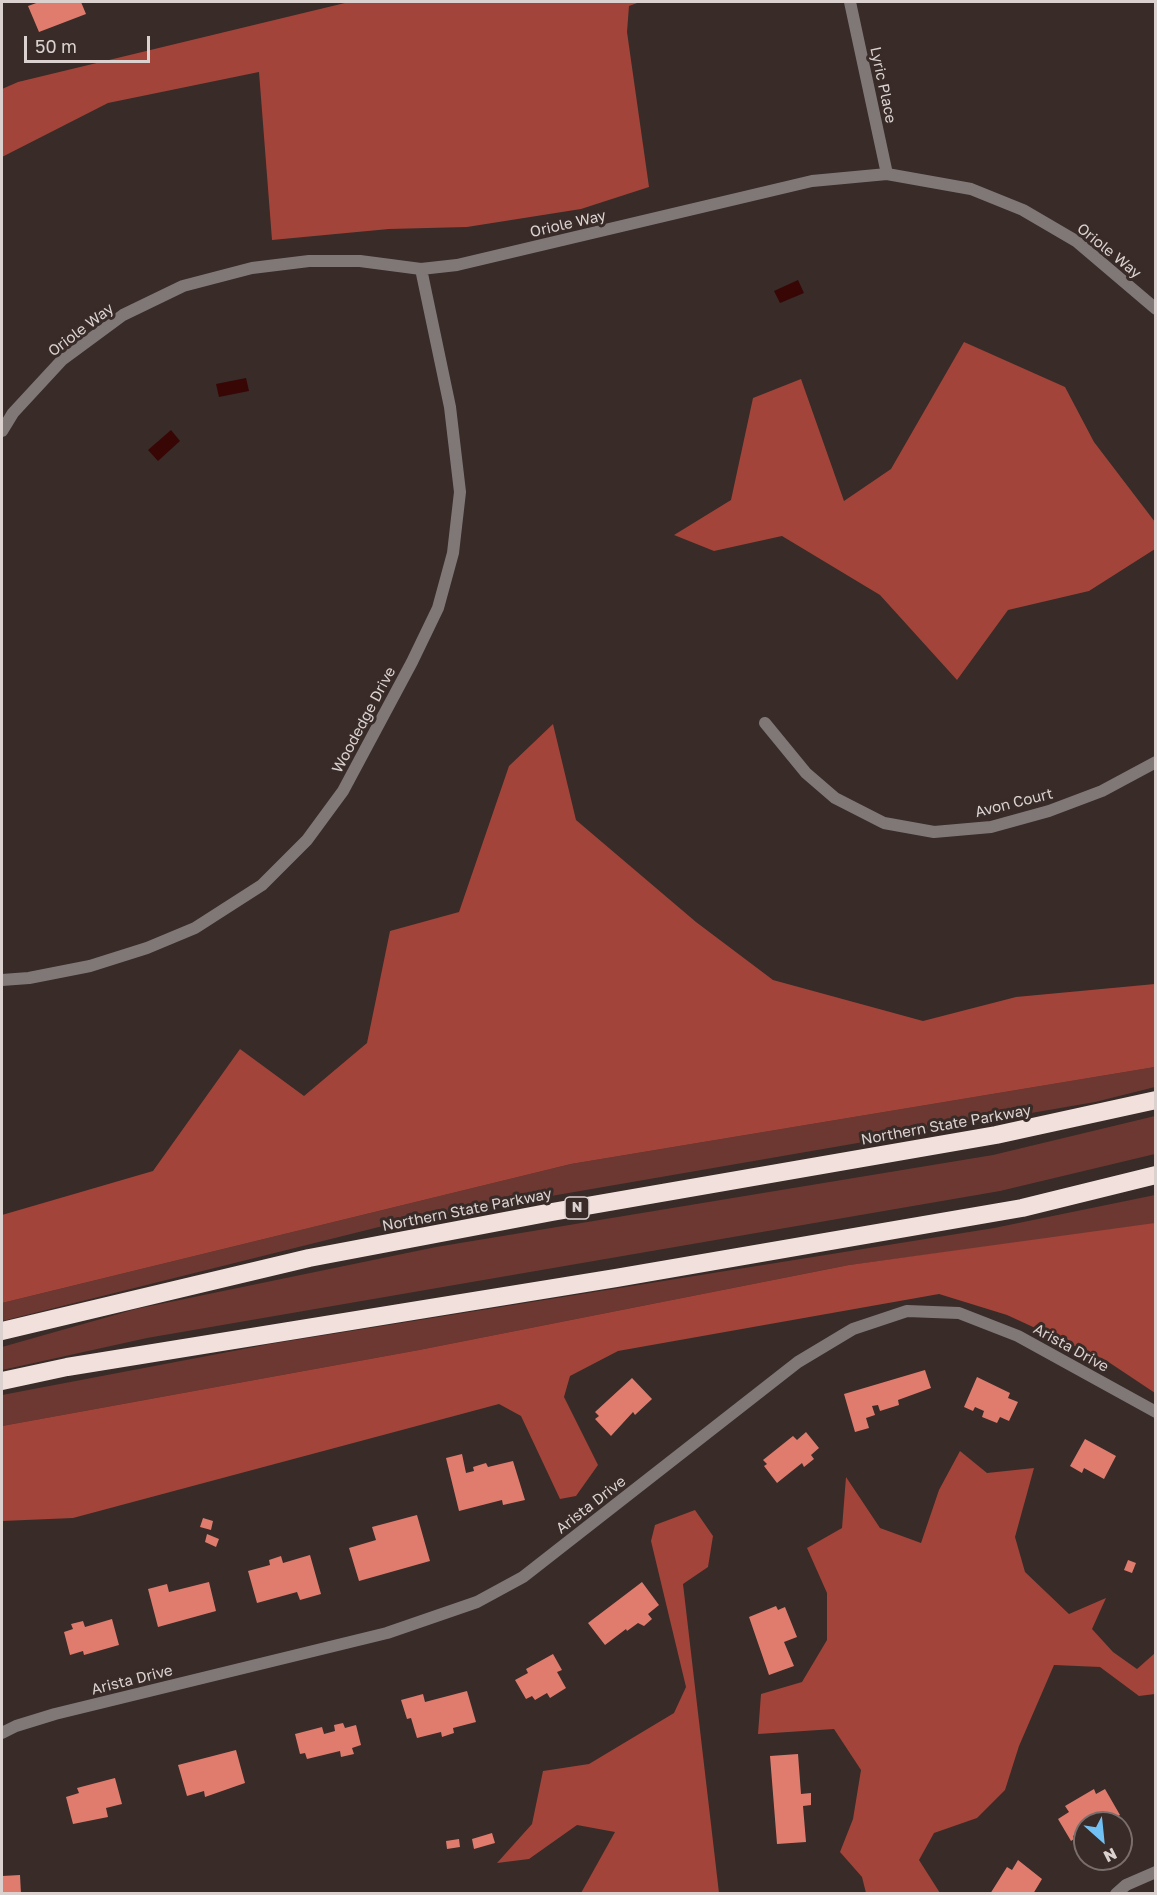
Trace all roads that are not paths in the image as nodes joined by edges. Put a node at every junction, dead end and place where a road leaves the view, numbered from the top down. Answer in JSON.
{"nodes":[{"id":1,"x":850,"y":2,"type":"edge"},
{"id":2,"x":887,"y":174,"type":"junction"},
{"id":3,"x":421,"y":269,"type":"junction"},
{"id":4,"x":1155,"y":309,"type":"edge"},
{"id":5,"x":2,"y":431,"type":"edge"},
{"id":6,"x":765,"y":723,"type":"dead end"},
{"id":7,"x":1155,"y":762,"type":"edge"},
{"id":8,"x":2,"y":980,"type":"edge"},
{"id":9,"x":1155,"y":1100,"type":"edge"},
{"id":10,"x":1155,"y":1175,"type":"edge"},
{"id":11,"x":2,"y":1331,"type":"edge"},
{"id":12,"x":2,"y":1381,"type":"edge"},
{"id":13,"x":1155,"y":1412,"type":"edge"},
{"id":14,"x":2,"y":1733,"type":"edge"},
{"id":15,"x":1155,"y":1872,"type":"edge"},
{"id":16,"x":1116,"y":1893,"type":"edge"}],
"edges":[{"from":1,"to":2,"type":"street","name":"Lyric Place"},
{"from":2,"to":3,"type":"street","name":"Oriole Way"},
{"from":2,"to":4,"type":"street","name":"Oriole Way"},
{"from":3,"to":5,"type":"street","name":"Oriole Way"},
{"from":3,"to":8,"type":"street","name":"Woodedge Drive"},
{"from":6,"to":7,"type":"street","name":"Avon Court"},
{"from":9,"to":11,"type":"highway","name":"Northern State Parkway","number":"N"},
{"from":10,"to":12,"type":"highway"},
{"from":13,"to":14,"type":"street","name":"Arista Drive"},
{"from":15,"to":16,"type":"street"}]}
